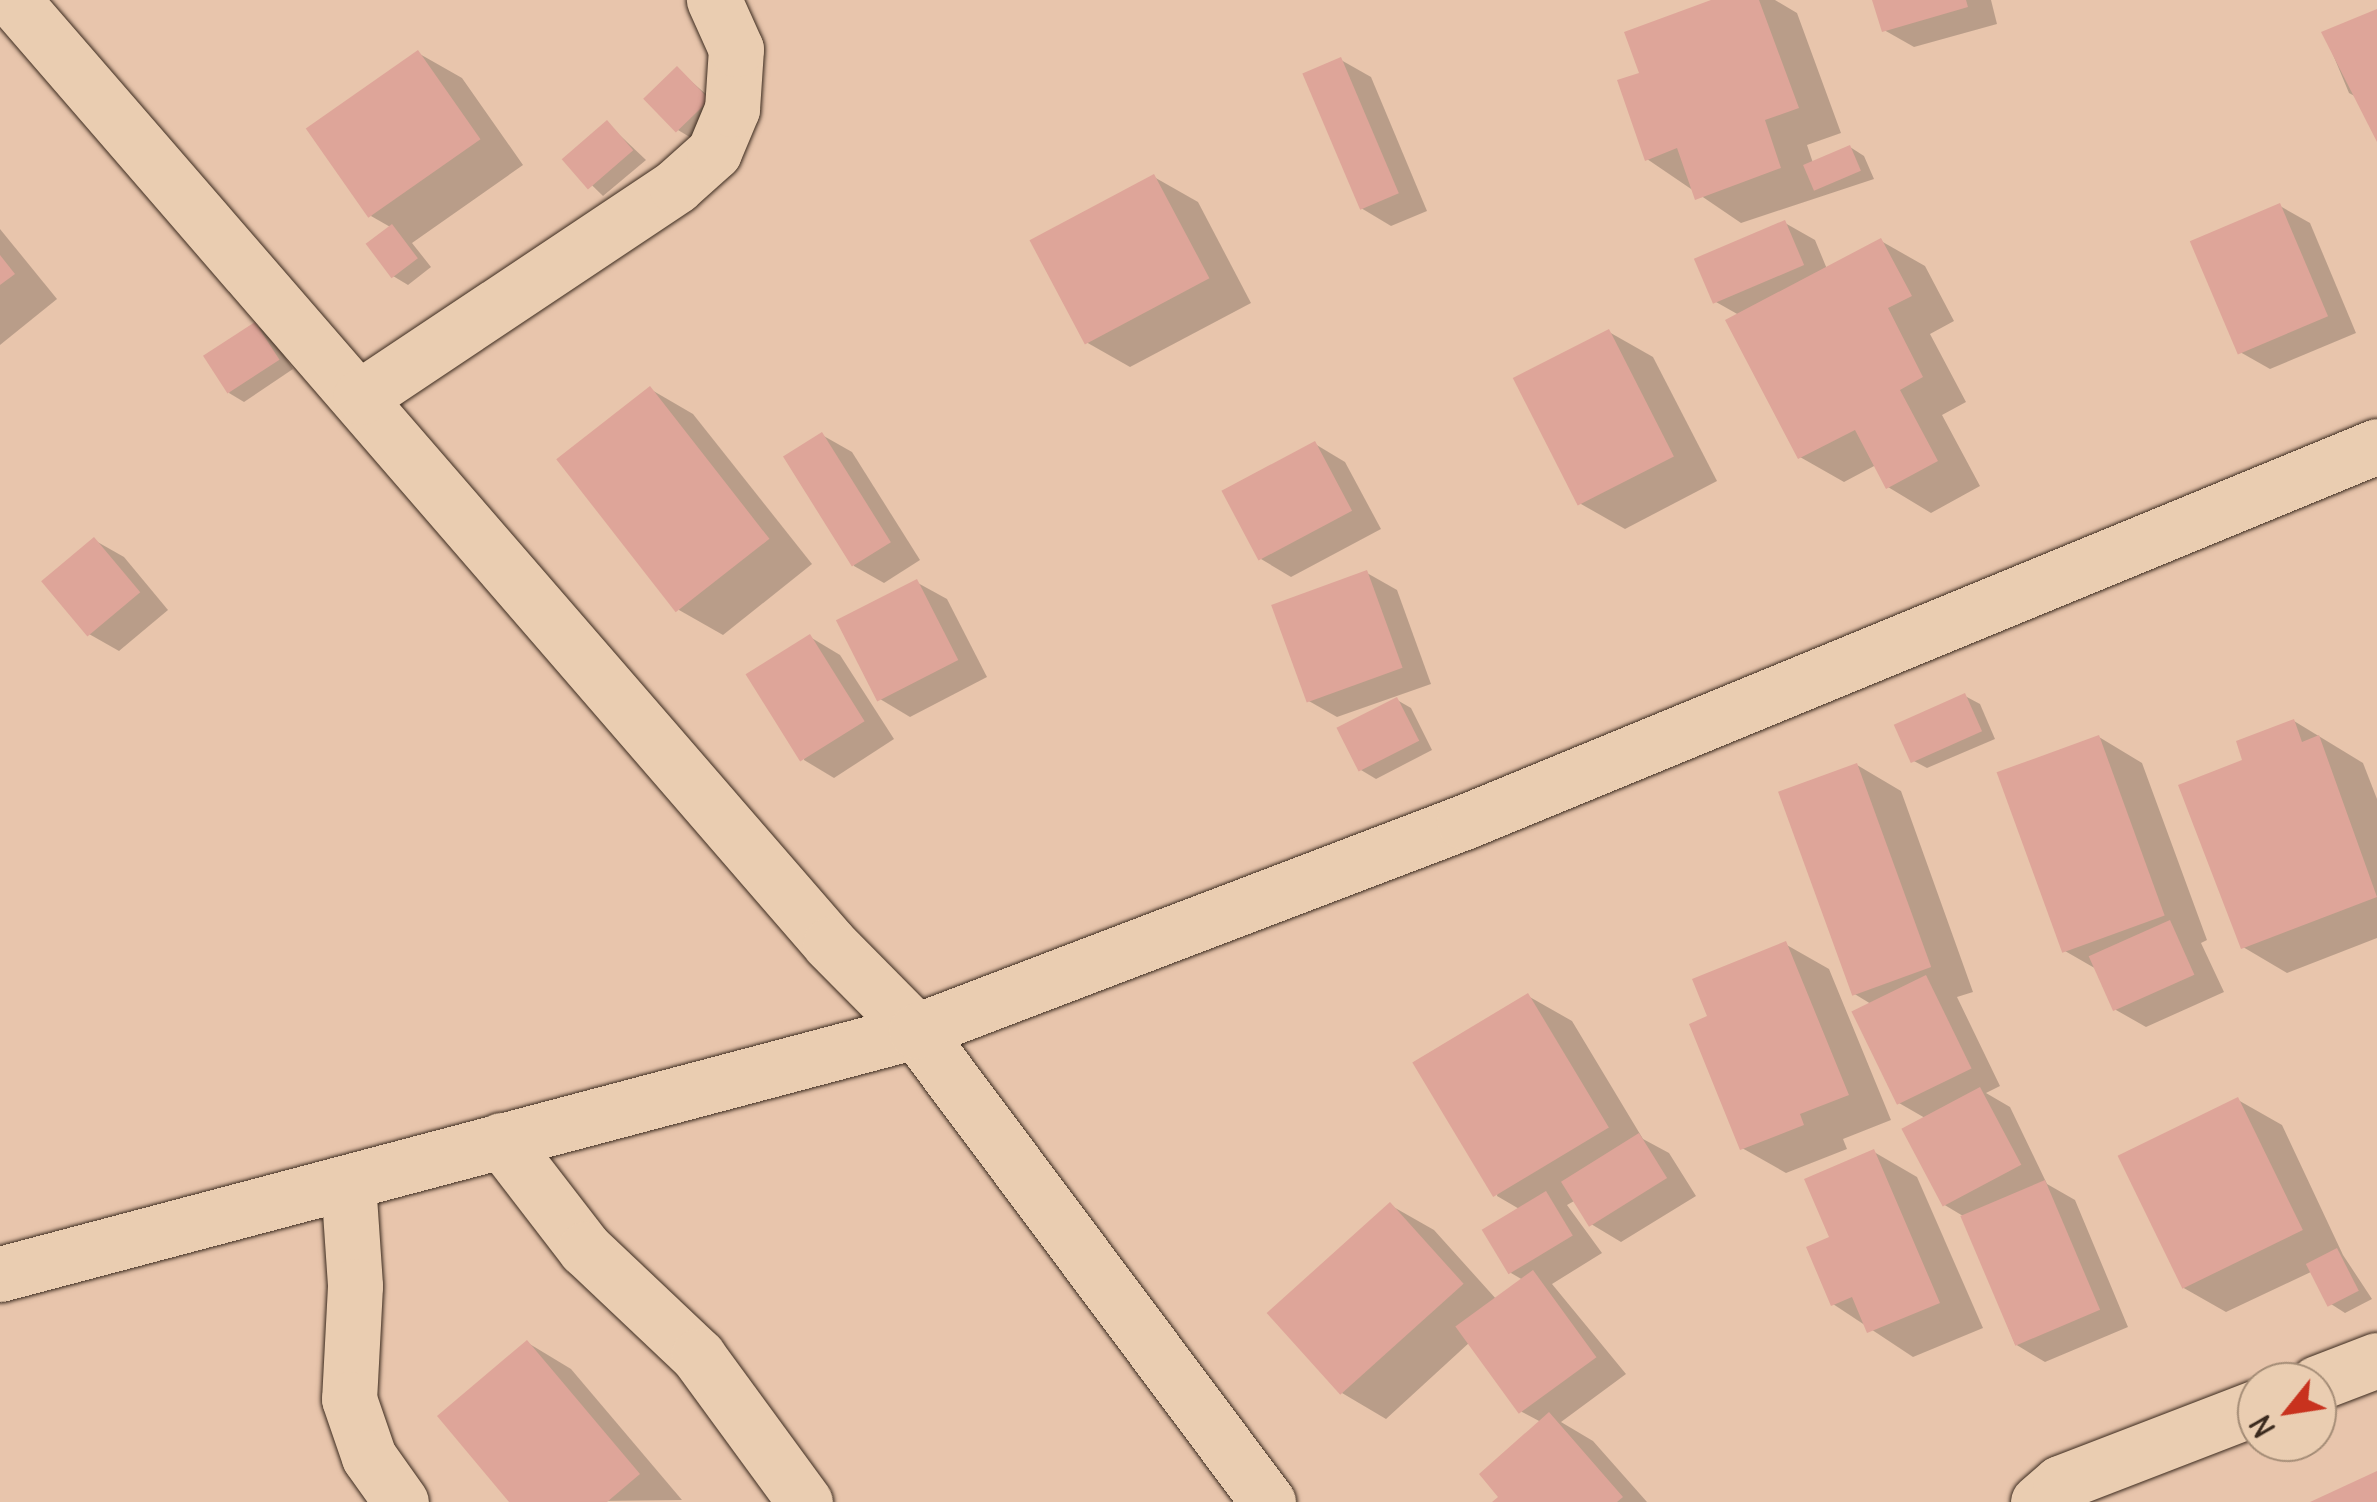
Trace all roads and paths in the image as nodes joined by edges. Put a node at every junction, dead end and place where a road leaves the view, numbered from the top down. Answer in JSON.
{"nodes":[{"id":1,"x":12,"y":0,"type":"edge"},
{"id":2,"x":714,"y":0,"type":"edge"},
{"id":3,"x":360,"y":397,"type":"junction"},
{"id":4,"x":2377,"y":446,"type":"edge"},
{"id":5,"x":916,"y":1031,"type":"junction"},
{"id":6,"x":501,"y":1140,"type":"junction"},
{"id":7,"x":348,"y":1182,"type":"junction"},
{"id":8,"x":0,"y":1274,"type":"edge"},
{"id":9,"x":2377,"y":1360,"type":"edge"},
{"id":10,"x":2337,"y":1375,"type":"edge"},
{"id":11,"x":2237,"y":1414,"type":"edge"},
{"id":12,"x":401,"y":1502,"type":"edge"},
{"id":13,"x":804,"y":1502,"type":"edge"},
{"id":14,"x":1268,"y":1502,"type":"edge"},
{"id":15,"x":2038,"y":1502,"type":"edge"}],
"edges":[{"from":1,"to":3,"type":"street"},
{"from":2,"to":3,"type":"street"},
{"from":3,"to":5,"type":"street"},
{"from":4,"to":5,"type":"street"},
{"from":5,"to":6,"type":"street"},
{"from":5,"to":14,"type":"street"},
{"from":6,"to":7,"type":"street"},
{"from":6,"to":13,"type":"street"},
{"from":7,"to":8,"type":"street"},
{"from":7,"to":12,"type":"street"},
{"from":9,"to":10,"type":"street"},
{"from":11,"to":15,"type":"street"}]}
